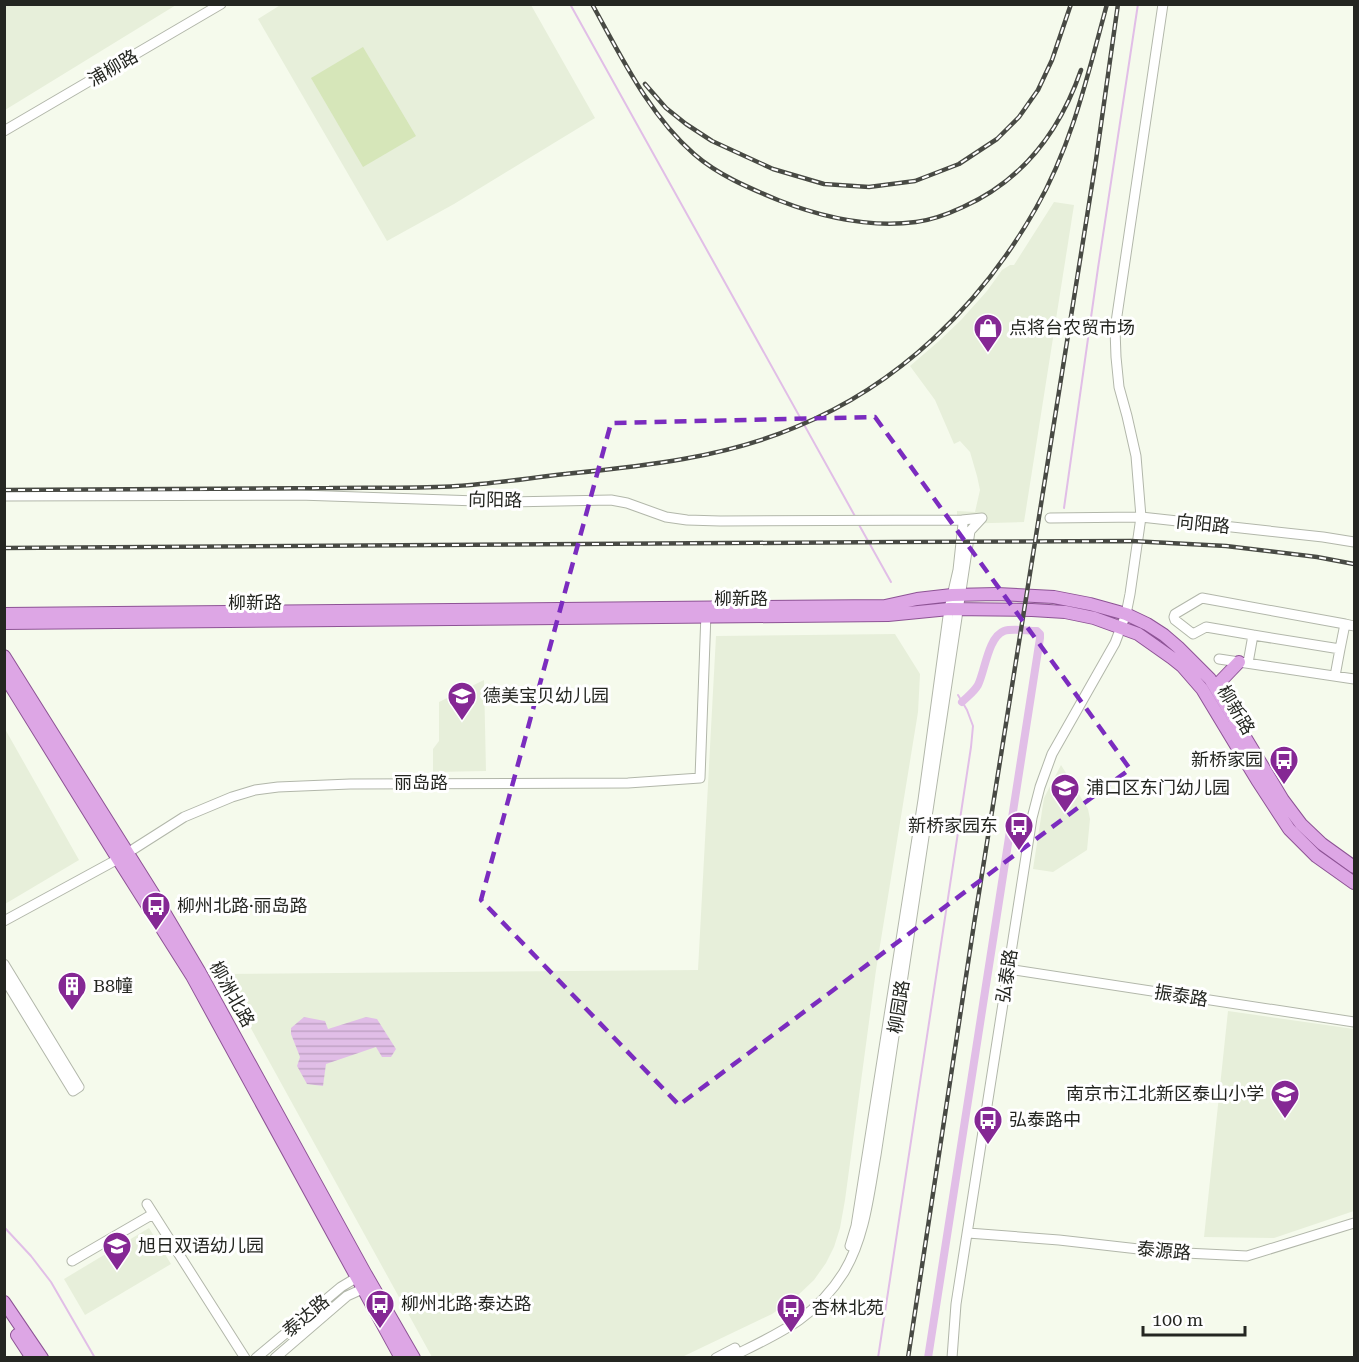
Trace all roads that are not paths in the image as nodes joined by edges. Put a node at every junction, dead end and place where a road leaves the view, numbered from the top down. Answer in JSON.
{"nodes":[{"id":1,"x":221,"y":4,"type":"edge"},
{"id":2,"x":1163,"y":4,"type":"edge"},
{"id":3,"x":4,"y":131,"type":"edge"},
{"id":4,"x":4,"y":496,"type":"edge"},
{"id":5,"x":1141,"y":517,"type":"junction"},
{"id":6,"x":1050,"y":518,"type":"dead end"},
{"id":7,"x":962,"y":520,"type":"junction"},
{"id":8,"x":1354,"y":542,"type":"edge"},
{"id":9,"x":956,"y":595,"type":"junction"},
{"id":10,"x":954,"y":609,"type":"junction"},
{"id":11,"x":706,"y":612,"type":"junction"},
{"id":12,"x":4,"y":614,"type":"edge"},
{"id":13,"x":1126,"y":614,"type":"junction"},
{"id":14,"x":4,"y":623,"type":"edge"},
{"id":15,"x":1350,"y":625,"type":"edge"},
{"id":16,"x":1121,"y":627,"type":"junction"},
{"id":17,"x":1253,"y":635,"type":"junction"},
{"id":18,"x":1340,"y":649,"type":"junction"},
{"id":19,"x":4,"y":656,"type":"edge"},
{"id":20,"x":1220,"y":659,"type":"dead end"},
{"id":21,"x":1244,"y":662,"type":"junction"},
{"id":22,"x":4,"y":675,"type":"edge"},
{"id":23,"x":1335,"y":676,"type":"junction"},
{"id":24,"x":1354,"y":679,"type":"edge"},
{"id":25,"x":1215,"y":687,"type":"junction"},
{"id":26,"x":123,"y":856,"type":"junction"},
{"id":27,"x":1354,"y":867,"type":"edge"},
{"id":28,"x":1354,"y":883,"type":"edge"},
{"id":29,"x":4,"y":921,"type":"edge"},
{"id":30,"x":4,"y":964,"type":"edge"},
{"id":31,"x":1008,"y":969,"type":"junction"},
{"id":32,"x":4,"y":978,"type":"edge"},
{"id":33,"x":1354,"y":1022,"type":"edge"},
{"id":34,"x":147,"y":1204,"type":"dead end"},
{"id":35,"x":153,"y":1214,"type":"junction"},
{"id":36,"x":1354,"y":1223,"type":"edge"},
{"id":37,"x":968,"y":1233,"type":"junction"},
{"id":38,"x":72,"y":1261,"type":"dead end"},
{"id":39,"x":364,"y":1281,"type":"junction"},
{"id":40,"x":4,"y":1302,"type":"edge"},
{"id":41,"x":4,"y":1317,"type":"edge"},
{"id":42,"x":32,"y":1358,"type":"edge"},
{"id":43,"x":42,"y":1358,"type":"edge"},
{"id":44,"x":245,"y":1358,"type":"edge"},
{"id":45,"x":256,"y":1358,"type":"edge"},
{"id":46,"x":275,"y":1358,"type":"edge"},
{"id":47,"x":401,"y":1358,"type":"edge"},
{"id":48,"x":414,"y":1358,"type":"edge"},
{"id":49,"x":716,"y":1358,"type":"edge"},
{"id":50,"x":729,"y":1358,"type":"edge"},
{"id":51,"x":952,"y":1358,"type":"edge"}],
"edges":[{"from":1,"to":3,"type":"street","name":"浦柳路"},
{"from":2,"to":5,"type":"street","name":"弘泰路"},
{"from":4,"to":7,"type":"street","name":"向阳路"},
{"from":5,"to":6,"type":"street","name":"向阳路"},
{"from":5,"to":8,"type":"street","name":"向阳路"},
{"from":5,"to":13,"type":"street","name":"弘泰路"},
{"from":7,"to":9,"type":"street"},
{"from":7,"to":9,"type":"street","name":"向阳路"},
{"from":9,"to":10,"type":"street"},
{"from":9,"to":11,"type":"main road","name":"柳新路"},
{"from":9,"to":13,"type":"main road","name":"柳新路"},
{"from":10,"to":11,"type":"main road","name":"柳新路"},
{"from":10,"to":16,"type":"main road","name":"柳新路"},
{"from":10,"to":49,"type":"street","name":"柳园路"},
{"from":10,"to":50,"type":"street","name":"柳园路"},
{"from":11,"to":12,"type":"main road","name":"柳新路"},
{"from":11,"to":14,"type":"main road","name":"柳新路"},
{"from":11,"to":26,"type":"street","name":"丽岛路"},
{"from":13,"to":16,"type":"street","name":"弘泰路"},
{"from":13,"to":25,"type":"main road","name":"柳新路"},
{"from":15,"to":17,"type":"street"},
{"from":15,"to":18,"type":"street"},
{"from":16,"to":28,"type":"main road","name":"柳新路"},
{"from":16,"to":31,"type":"street","name":"弘泰路"},
{"from":17,"to":18,"type":"street"},
{"from":17,"to":21,"type":"street"},
{"from":18,"to":23,"type":"street"},
{"from":19,"to":26,"type":"main road","name":"柳洲北路"},
{"from":20,"to":21,"type":"street"},
{"from":21,"to":23,"type":"street"},
{"from":21,"to":25,"type":"main road"},
{"from":22,"to":26,"type":"main road","name":"柳洲北路"},
{"from":23,"to":24,"type":"street"},
{"from":25,"to":27,"type":"main road","name":"柳新路"},
{"from":26,"to":29,"type":"street","name":"丽岛路"},
{"from":26,"to":39,"type":"main road","name":"柳洲北路"},
{"from":30,"to":32,"type":"street"},
{"from":31,"to":33,"type":"street","name":"振泰路"},
{"from":31,"to":37,"type":"street","name":"弘泰路"},
{"from":34,"to":35,"type":"street"},
{"from":35,"to":38,"type":"street"},
{"from":35,"to":44,"type":"street"},
{"from":36,"to":37,"type":"street","name":"泰源路"},
{"from":37,"to":51,"type":"street","name":"弘泰路"},
{"from":39,"to":45,"type":"street","name":"泰达路"},
{"from":39,"to":46,"type":"street","name":"泰达路"},
{"from":39,"to":47,"type":"main road","name":"柳洲北路"},
{"from":39,"to":48,"type":"main road","name":"柳洲北路"},
{"from":40,"to":43,"type":"main road"},
{"from":41,"to":42,"type":"main road"}]}
